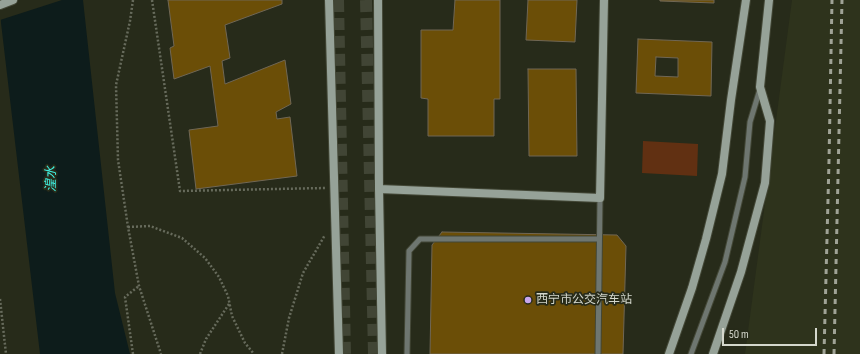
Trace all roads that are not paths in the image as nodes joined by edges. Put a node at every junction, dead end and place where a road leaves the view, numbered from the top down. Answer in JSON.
{"nodes":[{"id":1,"x":13,"y":0,"type":"edge"},
{"id":2,"x":329,"y":0,"type":"edge"},
{"id":3,"x":378,"y":0,"type":"edge"},
{"id":4,"x":604,"y":0,"type":"edge"},
{"id":5,"x":746,"y":0,"type":"edge"},
{"id":6,"x":769,"y":0,"type":"edge"},
{"id":7,"x":0,"y":5,"type":"edge"},
{"id":8,"x":760,"y":87,"type":"junction"},
{"id":9,"x":378,"y":189,"type":"junction"},
{"id":10,"x":600,"y":198,"type":"junction"},
{"id":11,"x":599,"y":239,"type":"junction"},
{"id":12,"x":339,"y":354,"type":"edge"},
{"id":13,"x":382,"y":354,"type":"edge"},
{"id":14,"x":408,"y":354,"type":"edge"},
{"id":15,"x":598,"y":354,"type":"edge"},
{"id":16,"x":668,"y":354,"type":"edge"},
{"id":17,"x":691,"y":354,"type":"edge"},
{"id":18,"x":713,"y":354,"type":"edge"}],
"edges":[{"from":1,"to":7,"type":"street"},
{"from":2,"to":12,"type":"street"},
{"from":3,"to":9,"type":"street"},
{"from":4,"to":10,"type":"street"},
{"from":5,"to":16,"type":"street"},
{"from":6,"to":8,"type":"street"},
{"from":8,"to":17,"type":"lane"},
{"from":8,"to":18,"type":"street"},
{"from":9,"to":10,"type":"street"},
{"from":9,"to":13,"type":"street"},
{"from":10,"to":11,"type":"lane"},
{"from":11,"to":14,"type":"lane"},
{"from":11,"to":15,"type":"lane"}]}
